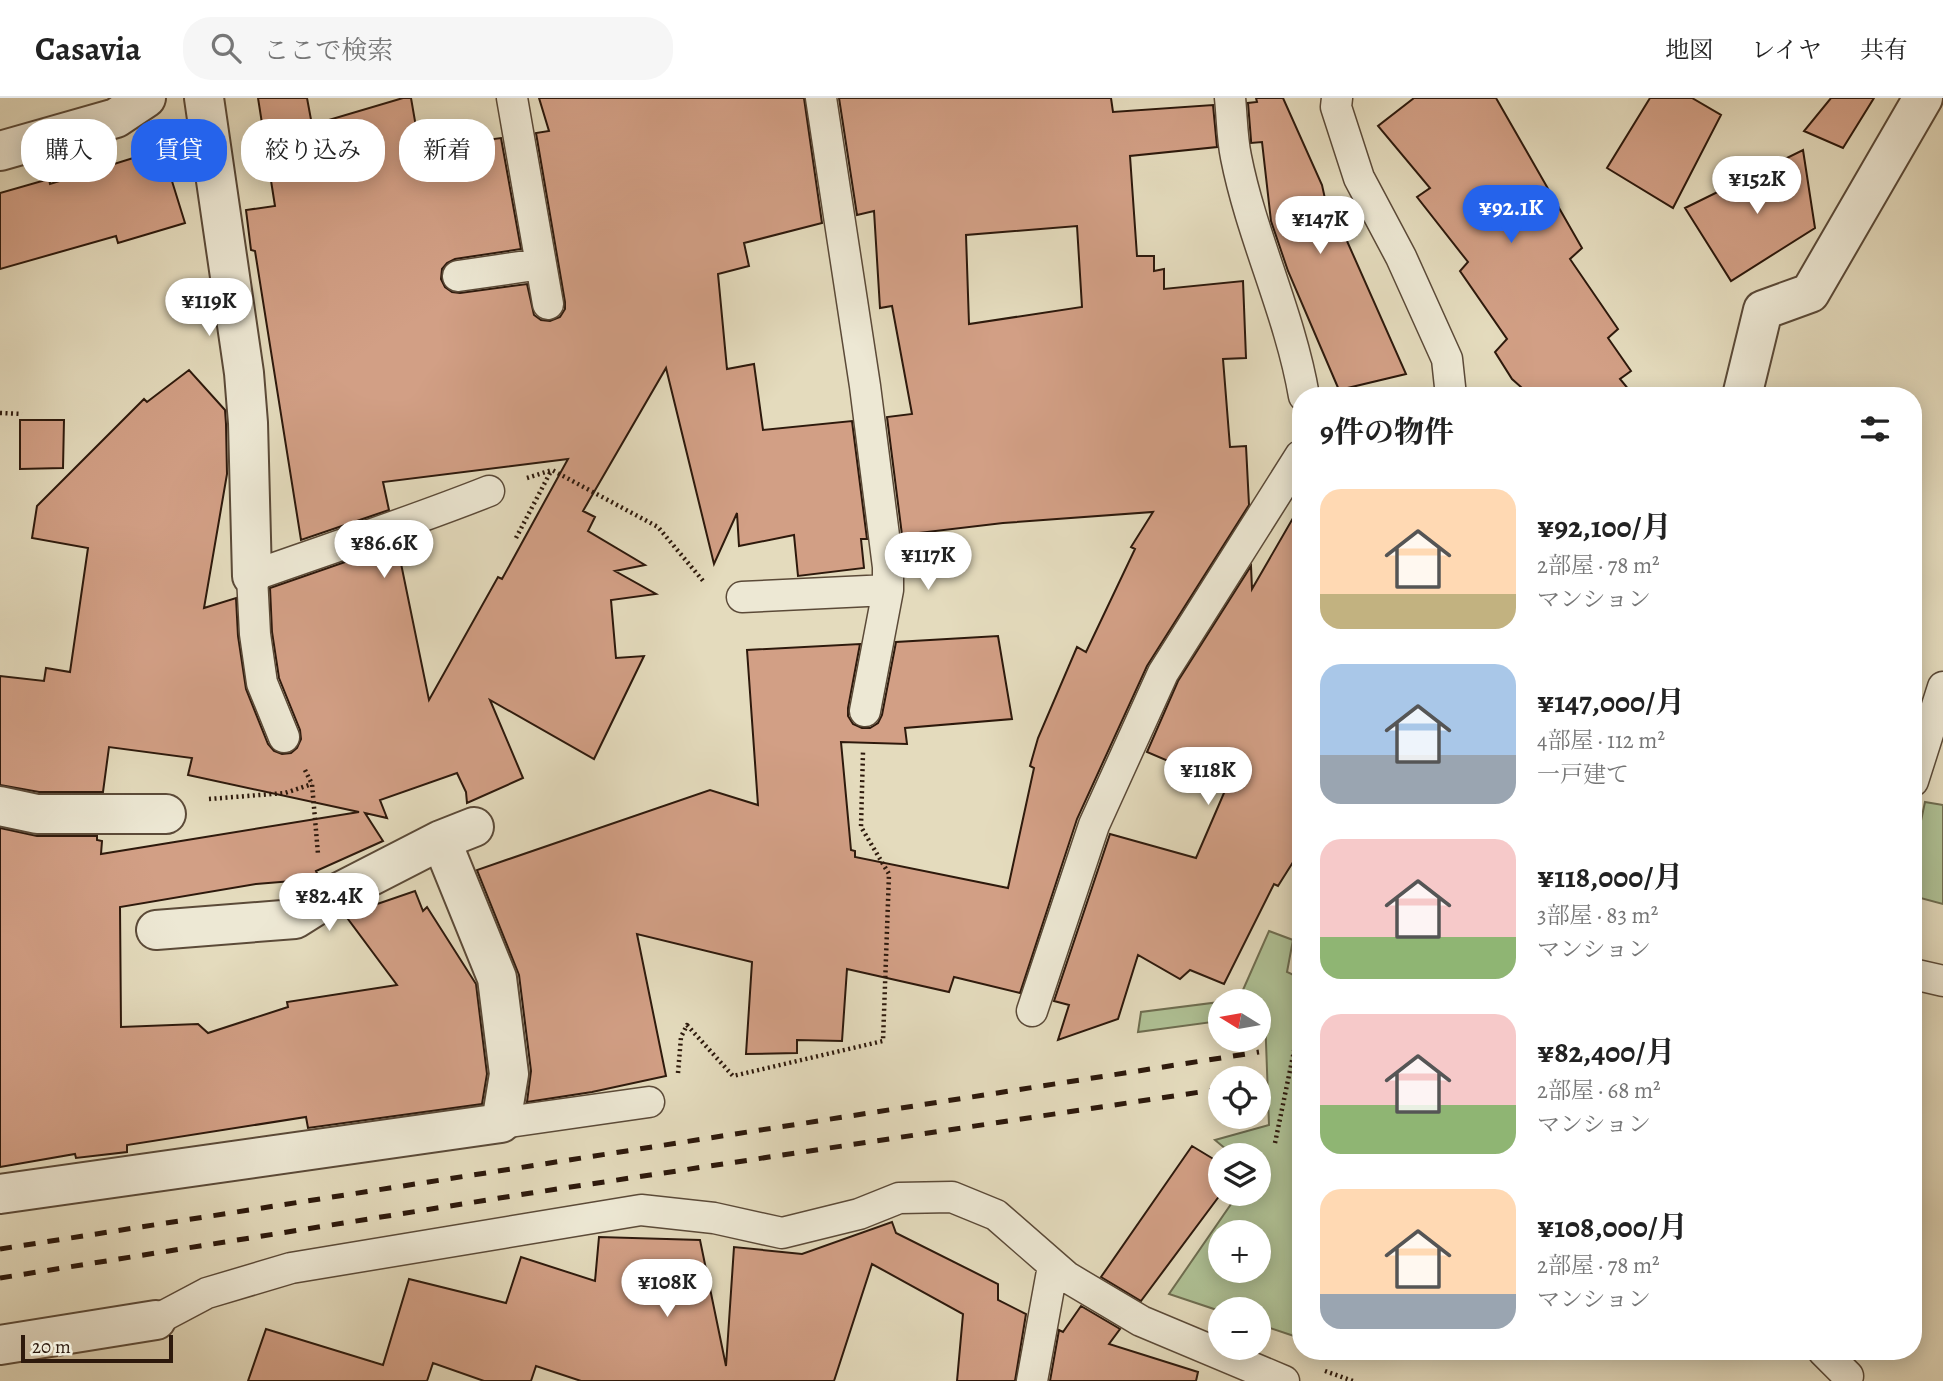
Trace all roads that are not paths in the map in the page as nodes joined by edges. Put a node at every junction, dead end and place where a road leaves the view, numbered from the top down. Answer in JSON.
{"nodes":[{"id":1,"x":146,"y":98,"type":"edge"},
{"id":2,"x":204,"y":98,"type":"edge"},
{"id":3,"x":512,"y":98,"type":"edge"},
{"id":4,"x":821,"y":98,"type":"edge"},
{"id":5,"x":1230,"y":98,"type":"edge"},
{"id":6,"x":1337,"y":98,"type":"edge"},
{"id":7,"x":1923,"y":98,"type":"edge"},
{"id":8,"x":0,"y":151,"type":"edge"},
{"id":9,"x":541,"y":264,"type":"junction"},
{"id":10,"x":458,"y":276,"type":"dead end"},
{"id":11,"x":548,"y":304,"type":"dead end"},
{"id":12,"x":1302,"y":387,"type":"edge"},
{"id":13,"x":1450,"y":387,"type":"edge"},
{"id":14,"x":1744,"y":387,"type":"edge"},
{"id":15,"x":1292,"y":469,"type":"edge"},
{"id":16,"x":489,"y":491,"type":"road end"},
{"id":17,"x":252,"y":576,"type":"junction"},
{"id":18,"x":888,"y":590,"type":"junction"},
{"id":19,"x":742,"y":597,"type":"dead end"},
{"id":20,"x":1943,"y":687,"type":"edge"},
{"id":21,"x":864,"y":711,"type":"road end"},
{"id":22,"x":284,"y":737,"type":"road end"},
{"id":23,"x":1922,"y":753,"type":"edge"},
{"id":24,"x":0,"y":806,"type":"edge"},
{"id":25,"x":166,"y":814,"type":"road end"},
{"id":26,"x":156,"y":930,"type":"dead end"},
{"id":27,"x":1922,"y":976,"type":"edge"},
{"id":28,"x":1943,"y":981,"type":"edge"},
{"id":29,"x":1032,"y":1012,"type":"dead end"},
{"id":30,"x":649,"y":1102,"type":"road end"},
{"id":31,"x":501,"y":1123,"type":"junction"},
{"id":32,"x":0,"y":1194,"type":"edge"},
{"id":33,"x":1053,"y":1265,"type":"junction"},
{"id":34,"x":156,"y":1320,"type":"joint"},
{"id":35,"x":0,"y":1345,"type":"edge"},
{"id":36,"x":1831,"y":1360,"type":"edge"},
{"id":37,"x":1848,"y":1376,"type":"dead end"},
{"id":38,"x":1032,"y":1381,"type":"edge"},
{"id":39,"x":1284,"y":1381,"type":"edge"}],
"edges":[{"from":1,"to":8,"type":"street"},
{"from":2,"to":17,"type":"street"},
{"from":3,"to":9,"type":"lane"},
{"from":4,"to":18,"type":"lane"},
{"from":5,"to":12,"type":"lane"},
{"from":6,"to":13,"type":"lane"},
{"from":7,"to":14,"type":"street"},
{"from":9,"to":10,"type":"lane"},
{"from":9,"to":11,"type":"lane"},
{"from":15,"to":29,"type":"lane"},
{"from":16,"to":17,"type":"lane"},
{"from":17,"to":22,"type":"lane"},
{"from":18,"to":19,"type":"lane"},
{"from":18,"to":21,"type":"lane"},
{"from":20,"to":23,"type":"lane"},
{"from":24,"to":25,"type":"street"},
{"from":26,"to":31,"type":"street"},
{"from":27,"to":28,"type":"lane"},
{"from":30,"to":31,"type":"lane"},
{"from":31,"to":32,"type":"street"},
{"from":33,"to":34,"type":"lane"},
{"from":33,"to":38,"type":"lane"},
{"from":33,"to":39,"type":"lane"},
{"from":34,"to":35,"type":"street"},
{"from":36,"to":37,"type":"lane"}]}
